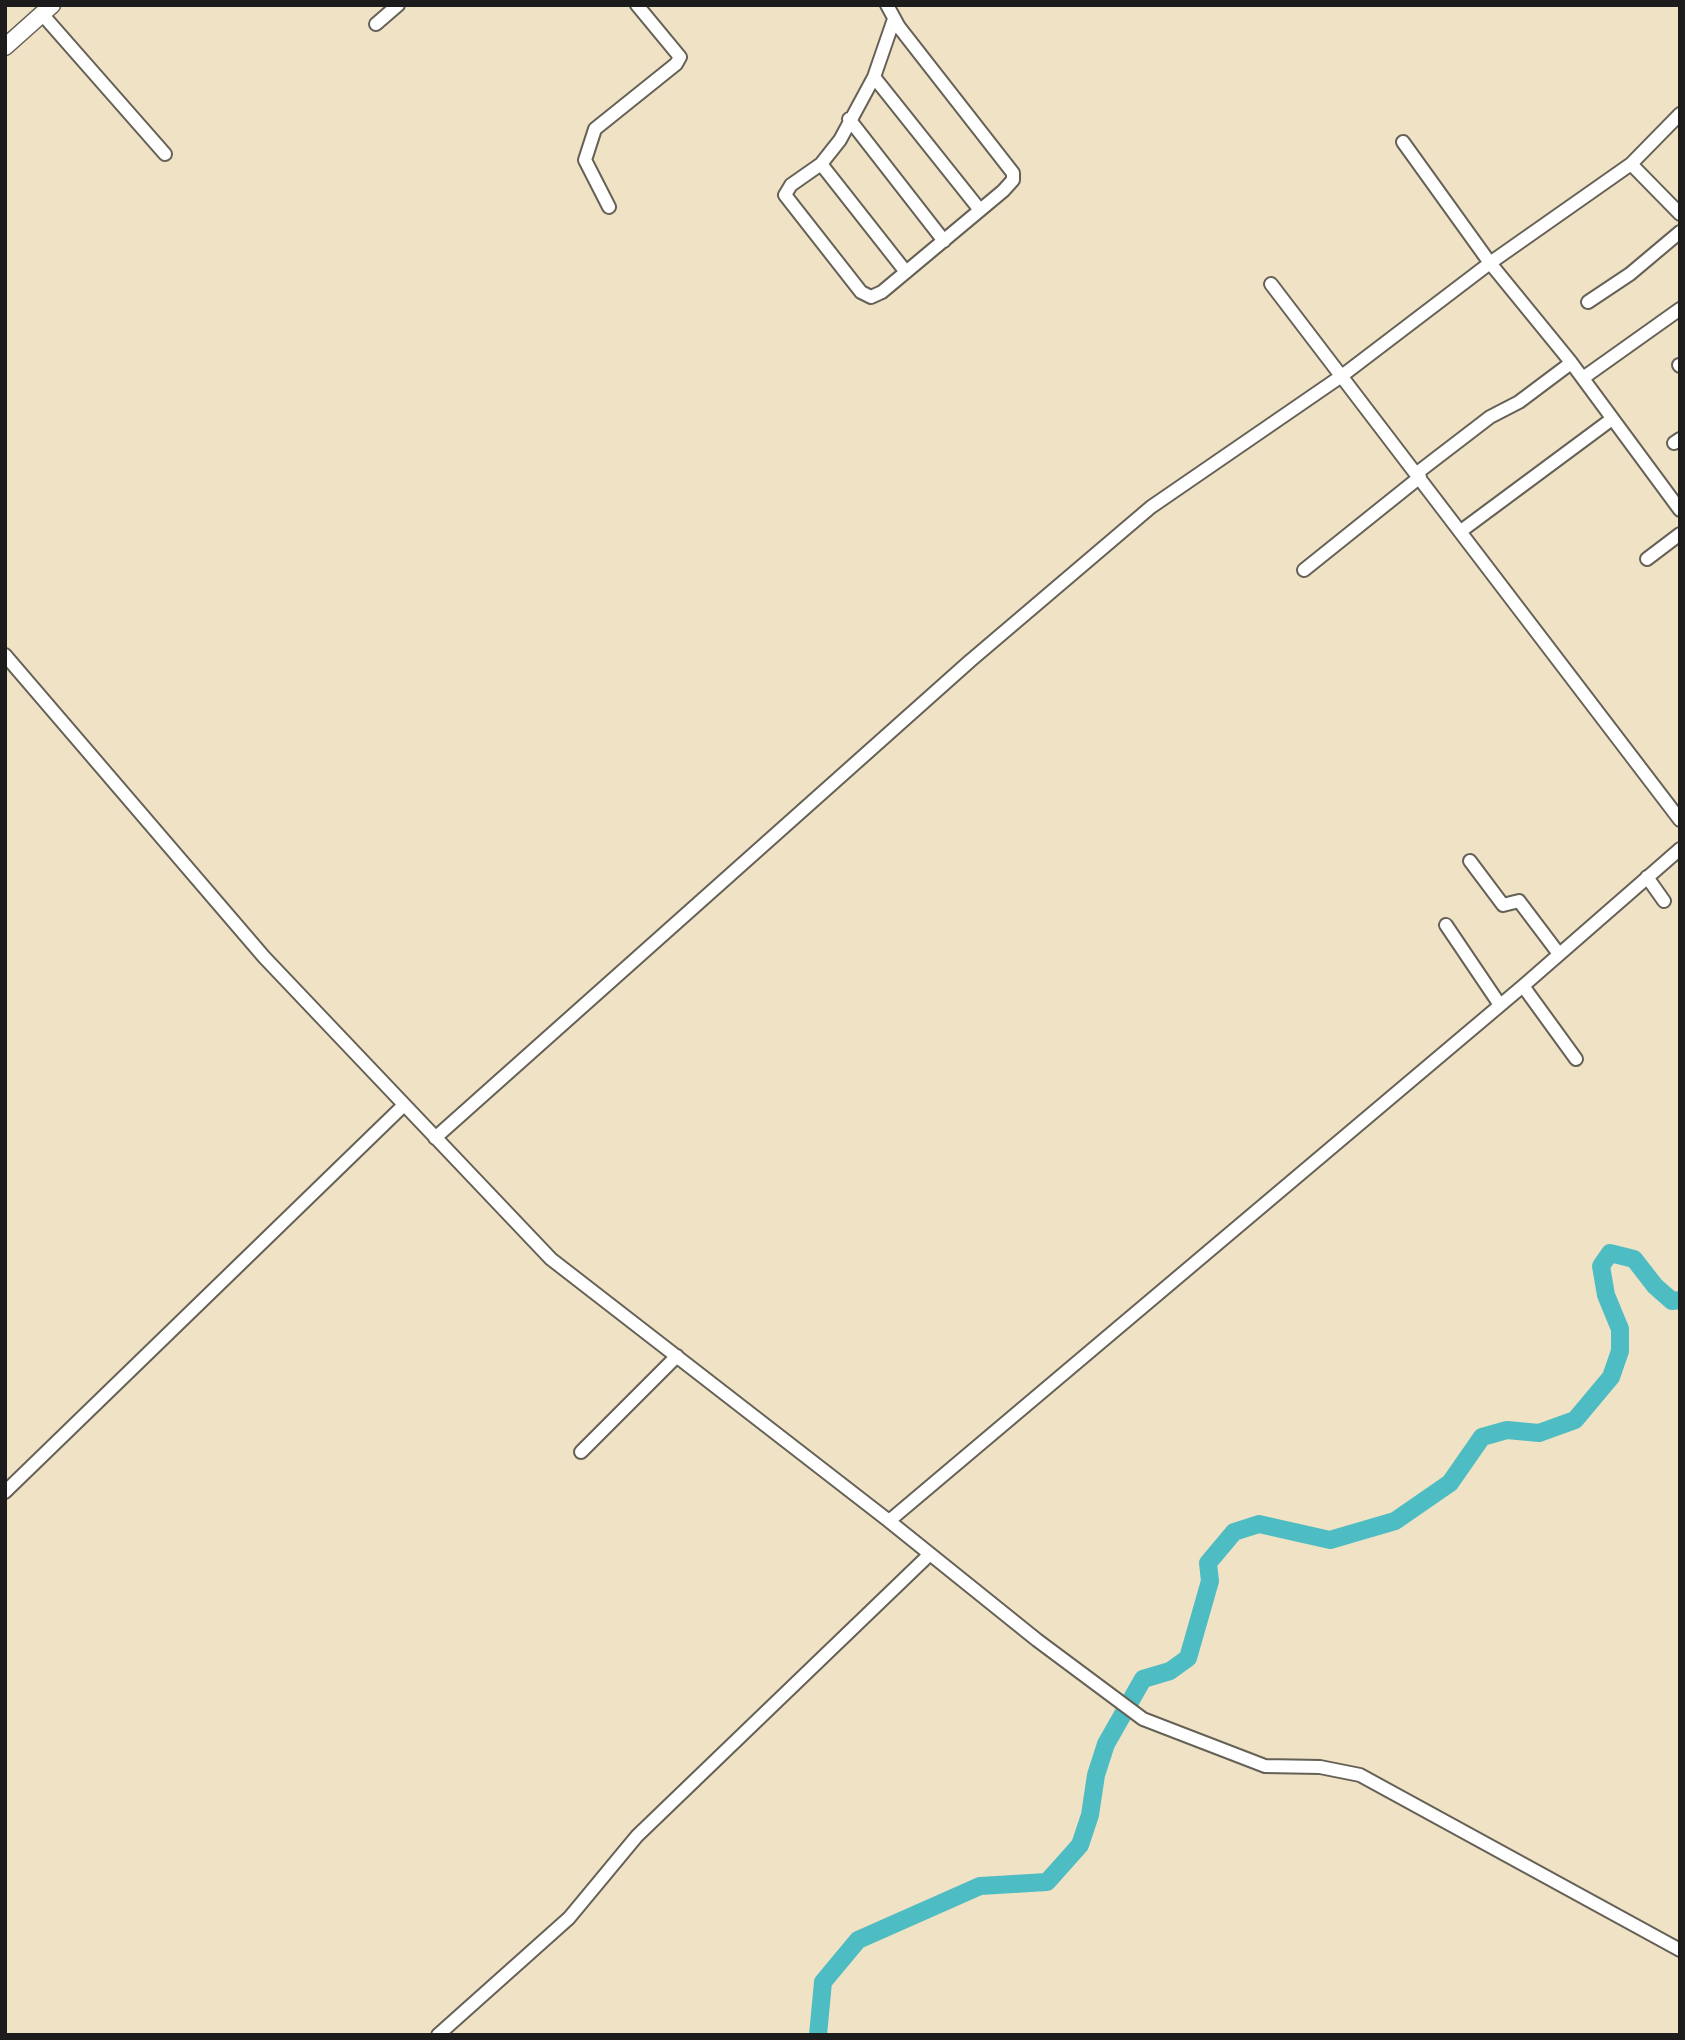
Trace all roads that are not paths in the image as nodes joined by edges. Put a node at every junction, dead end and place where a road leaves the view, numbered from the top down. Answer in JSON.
{"nodes":[{"id":1,"x":398,"y":5,"type":"edge"},
{"id":2,"x":637,"y":5,"type":"edge"},
{"id":3,"x":887,"y":5,"type":"edge"},
{"id":4,"x":47,"y":8,"type":"edge"},
{"id":5,"x":894,"y":19,"type":"junction"},
{"id":6,"x":376,"y":24,"type":"dead end"},
{"id":7,"x":5,"y":47,"type":"edge"},
{"id":8,"x":874,"y":77,"type":"junction"},
{"id":9,"x":1680,"y":114,"type":"edge"},
{"id":10,"x":849,"y":119,"type":"junction"},
{"id":11,"x":1403,"y":142,"type":"dead end"},
{"id":12,"x":165,"y":154,"type":"dead end"},
{"id":13,"x":821,"y":164,"type":"junction"},
{"id":14,"x":1631,"y":164,"type":"junction"},
{"id":15,"x":609,"y":207,"type":"dead end"},
{"id":16,"x":980,"y":210,"type":"junction"},
{"id":17,"x":1680,"y":215,"type":"edge"},
{"id":18,"x":1680,"y":232,"type":"edge"},
{"id":19,"x":944,"y":241,"type":"junction"},
{"id":20,"x":1490,"y":263,"type":"junction"},
{"id":21,"x":906,"y":272,"type":"junction"},
{"id":22,"x":1271,"y":284,"type":"dead end"},
{"id":23,"x":1588,"y":302,"type":"dead end"},
{"id":24,"x":1680,"y":309,"type":"edge"},
{"id":25,"x":1571,"y":363,"type":"junction"},
{"id":26,"x":1343,"y":374,"type":"junction"},
{"id":27,"x":1583,"y":378,"type":"junction"},
{"id":28,"x":1612,"y":419,"type":"junction"},
{"id":29,"x":1418,"y":475,"type":"junction"},
{"id":30,"x":1680,"y":509,"type":"edge"},
{"id":31,"x":1461,"y":531,"type":"junction"},
{"id":32,"x":1680,"y":534,"type":"edge"},
{"id":33,"x":1647,"y":559,"type":"dead end"},
{"id":34,"x":1304,"y":570,"type":"dead end"},
{"id":35,"x":5,"y":655,"type":"edge"},
{"id":36,"x":1680,"y":820,"type":"edge"},
{"id":37,"x":1680,"y":849,"type":"edge"},
{"id":38,"x":1470,"y":861,"type":"dead end"},
{"id":39,"x":1647,"y":877,"type":"junction"},
{"id":40,"x":1664,"y":901,"type":"dead end"},
{"id":41,"x":1446,"y":925,"type":"dead end"},
{"id":42,"x":1559,"y":954,"type":"junction"},
{"id":43,"x":1522,"y":986,"type":"junction"},
{"id":44,"x":1500,"y":1004,"type":"junction"},
{"id":45,"x":1576,"y":1059,"type":"dead end"},
{"id":46,"x":404,"y":1105,"type":"junction"},
{"id":47,"x":435,"y":1139,"type":"junction"},
{"id":48,"x":677,"y":1356,"type":"junction"},
{"id":49,"x":581,"y":1451,"type":"dead end"},
{"id":50,"x":5,"y":1492,"type":"edge"},
{"id":51,"x":889,"y":1521,"type":"junction"},
{"id":52,"x":929,"y":1555,"type":"junction"},
{"id":53,"x":1680,"y":1950,"type":"edge"},
{"id":54,"x":438,"y":2035,"type":"edge"}],
"edges":[{"from":1,"to":6,"type":"street"},
{"from":2,"to":15,"type":"street"},
{"from":3,"to":5,"type":"street"},
{"from":4,"to":7,"type":"street"},
{"from":4,"to":12,"type":"street"},
{"from":5,"to":8,"type":"street"},
{"from":5,"to":16,"type":"street"},
{"from":8,"to":10,"type":"street"},
{"from":8,"to":16,"type":"street"},
{"from":9,"to":14,"type":"street"},
{"from":10,"to":13,"type":"street"},
{"from":10,"to":19,"type":"street"},
{"from":11,"to":20,"type":"street"},
{"from":13,"to":21,"type":"street"},
{"from":13,"to":21,"type":"street"},
{"from":14,"to":17,"type":"street"},
{"from":14,"to":20,"type":"street"},
{"from":16,"to":19,"type":"street"},
{"from":18,"to":23,"type":"street"},
{"from":19,"to":21,"type":"street"},
{"from":20,"to":25,"type":"street"},
{"from":20,"to":26,"type":"street"},
{"from":22,"to":26,"type":"street"},
{"from":24,"to":27,"type":"street"},
{"from":25,"to":27,"type":"street"},
{"from":25,"to":29,"type":"street"},
{"from":26,"to":29,"type":"street"},
{"from":26,"to":47,"type":"street"},
{"from":27,"to":28,"type":"street"},
{"from":28,"to":30,"type":"street"},
{"from":28,"to":31,"type":"street"},
{"from":29,"to":31,"type":"street"},
{"from":29,"to":34,"type":"street"},
{"from":31,"to":36,"type":"street"},
{"from":32,"to":33,"type":"street"},
{"from":35,"to":46,"type":"street"},
{"from":37,"to":39,"type":"street"},
{"from":38,"to":42,"type":"street"},
{"from":39,"to":40,"type":"street"},
{"from":39,"to":42,"type":"street"},
{"from":41,"to":44,"type":"street"},
{"from":42,"to":43,"type":"street"},
{"from":43,"to":44,"type":"street"},
{"from":43,"to":45,"type":"street"},
{"from":44,"to":51,"type":"street"},
{"from":46,"to":47,"type":"street"},
{"from":46,"to":50,"type":"street"},
{"from":47,"to":48,"type":"street"},
{"from":48,"to":49,"type":"street"},
{"from":48,"to":51,"type":"street"},
{"from":51,"to":52,"type":"street"},
{"from":52,"to":53,"type":"street"},
{"from":52,"to":54,"type":"street"}]}
